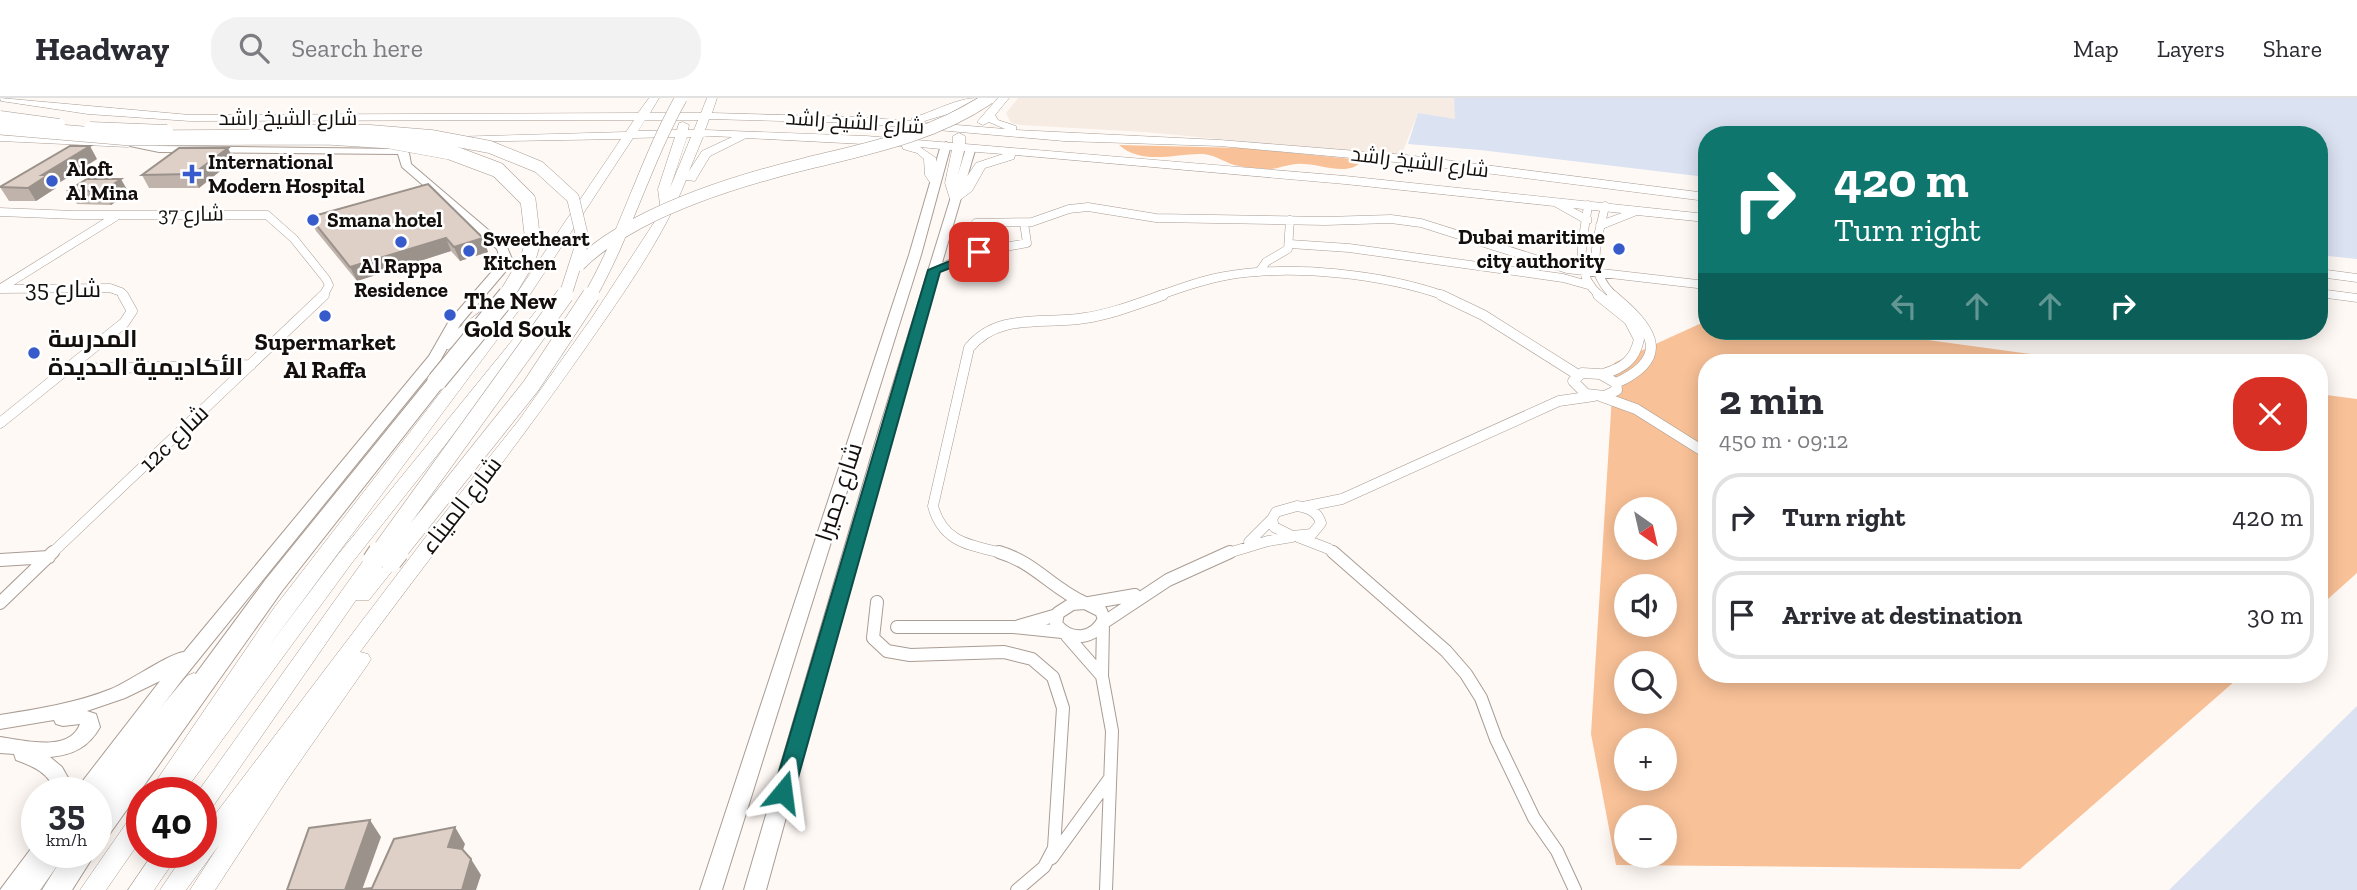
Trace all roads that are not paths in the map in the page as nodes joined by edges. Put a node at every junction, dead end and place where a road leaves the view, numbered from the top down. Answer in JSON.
{"nodes":[{"id":1,"x":1,"y":98,"type":"edge"},
{"id":2,"x":654,"y":98,"type":"edge"},
{"id":3,"x":668,"y":98,"type":"edge"},
{"id":4,"x":681,"y":98,"type":"edge"},
{"id":5,"x":712,"y":98,"type":"edge"},
{"id":6,"x":720,"y":98,"type":"edge"},
{"id":7,"x":974,"y":98,"type":"edge"},
{"id":8,"x":981,"y":98,"type":"edge"},
{"id":9,"x":989,"y":98,"type":"edge"},
{"id":10,"x":1004,"y":98,"type":"edge"},
{"id":11,"x":23,"y":100,"type":"edge"},
{"id":12,"x":637,"y":101,"type":"edge"},
{"id":13,"x":0,"y":107,"type":"edge"},
{"id":14,"x":88,"y":111,"type":"junction"},
{"id":15,"x":989,"y":116,"type":"junction"},
{"id":16,"x":0,"y":117,"type":"edge"},
{"id":17,"x":589,"y":117,"type":"junction"},
{"id":18,"x":446,"y":118,"type":"junction"},
{"id":19,"x":828,"y":119,"type":"junction"},
{"id":20,"x":856,"y":120,"type":"junction"},
{"id":21,"x":895,"y":123,"type":"junction"},
{"id":22,"x":635,"y":125,"type":"junction"},
{"id":23,"x":670,"y":125,"type":"junction"},
{"id":24,"x":701,"y":125,"type":"junction"},
{"id":25,"x":0,"y":127,"type":"edge"},
{"id":26,"x":759,"y":134,"type":"junction"},
{"id":27,"x":810,"y":135,"type":"junction"},
{"id":28,"x":494,"y":137,"type":"junction"},
{"id":29,"x":0,"y":138,"type":"edge"},
{"id":30,"x":962,"y":138,"type":"junction"},
{"id":31,"x":1063,"y":138,"type":"junction"},
{"id":32,"x":866,"y":139,"type":"junction"},
{"id":33,"x":445,"y":140,"type":"junction"},
{"id":34,"x":1117,"y":140,"type":"junction"},
{"id":35,"x":134,"y":144,"type":"junction"},
{"id":36,"x":1331,"y":152,"type":"junction"},
{"id":37,"x":617,"y":153,"type":"junction"},
{"id":38,"x":1063,"y":155,"type":"junction"},
{"id":39,"x":935,"y":181,"type":"junction"},
{"id":40,"x":676,"y":192,"type":"junction"},
{"id":41,"x":1698,"y":196,"type":"edge"},
{"id":42,"x":956,"y":199,"type":"junction"},
{"id":43,"x":1529,"y":199,"type":"junction"},
{"id":44,"x":1603,"y":203,"type":"junction"},
{"id":45,"x":1698,"y":204,"type":"edge"},
{"id":46,"x":1588,"y":205,"type":"junction"},
{"id":47,"x":1648,"y":211,"type":"junction"},
{"id":48,"x":0,"y":212,"type":"edge"},
{"id":49,"x":667,"y":212,"type":"junction"},
{"id":50,"x":256,"y":213,"type":"joint"},
{"id":51,"x":106,"y":215,"type":"junction"},
{"id":52,"x":117,"y":215,"type":"junction"},
{"id":53,"x":1698,"y":217,"type":"edge"},
{"id":54,"x":1290,"y":220,"type":"junction"},
{"id":55,"x":1586,"y":220,"type":"junction"},
{"id":56,"x":976,"y":223,"type":"dead end"},
{"id":57,"x":1024,"y":223,"type":"junction"},
{"id":58,"x":1602,"y":225,"type":"junction"},
{"id":59,"x":85,"y":234,"type":"junction"},
{"id":60,"x":1290,"y":244,"type":"junction"},
{"id":61,"x":40,"y":266,"type":"junction"},
{"id":62,"x":934,"y":270,"type":"junction"},
{"id":63,"x":1259,"y":272,"type":"junction"},
{"id":64,"x":1583,"y":272,"type":"junction"},
{"id":65,"x":1597,"y":274,"type":"junction"},
{"id":66,"x":2328,"y":274,"type":"edge"},
{"id":67,"x":2357,"y":278,"type":"edge"},
{"id":68,"x":532,"y":282,"type":"junction"},
{"id":69,"x":1698,"y":284,"type":"edge"},
{"id":70,"x":1588,"y":285,"type":"junction"},
{"id":71,"x":0,"y":289,"type":"edge"},
{"id":72,"x":16,"y":289,"type":"junction"},
{"id":73,"x":2328,"y":294,"type":"edge"},
{"id":74,"x":2357,"y":298,"type":"edge"},
{"id":75,"x":444,"y":346,"type":"junction"},
{"id":76,"x":71,"y":366,"type":"junction"},
{"id":77,"x":249,"y":367,"type":"junction"},
{"id":78,"x":1603,"y":374,"type":"junction"},
{"id":79,"x":1576,"y":379,"type":"junction"},
{"id":80,"x":1616,"y":385,"type":"junction"},
{"id":81,"x":1597,"y":396,"type":"junction"},
{"id":82,"x":1559,"y":401,"type":"junction"},
{"id":83,"x":1636,"y":409,"type":"junction"},
{"id":84,"x":0,"y":423,"type":"edge"},
{"id":85,"x":1698,"y":448,"type":"edge"},
{"id":86,"x":1342,"y":499,"type":"junction"},
{"id":87,"x":1303,"y":507,"type":"junction"},
{"id":88,"x":1272,"y":519,"type":"junction"},
{"id":89,"x":1320,"y":525,"type":"junction"},
{"id":90,"x":1295,"y":537,"type":"junction"},
{"id":91,"x":1247,"y":544,"type":"junction"},
{"id":92,"x":1329,"y":549,"type":"junction"},
{"id":93,"x":0,"y":560,"type":"edge"},
{"id":94,"x":45,"y":561,"type":"junction"},
{"id":95,"x":382,"y":561,"type":"junction"},
{"id":96,"x":0,"y":565,"type":"edge"},
{"id":97,"x":411,"y":571,"type":"junction"},
{"id":98,"x":1052,"y":584,"type":"junction"},
{"id":99,"x":1141,"y":594,"type":"junction"},
{"id":100,"x":877,"y":602,"type":"dead end"},
{"id":101,"x":0,"y":603,"type":"edge"},
{"id":102,"x":1087,"y":603,"type":"junction"},
{"id":103,"x":1057,"y":614,"type":"junction"},
{"id":104,"x":1103,"y":624,"type":"junction"},
{"id":105,"x":897,"y":627,"type":"dead end"},
{"id":106,"x":1013,"y":627,"type":"junction"},
{"id":107,"x":1064,"y":634,"type":"junction"},
{"id":108,"x":213,"y":647,"type":"junction"},
{"id":109,"x":1102,"y":676,"type":"junction"},
{"id":110,"x":0,"y":722,"type":"edge"},
{"id":111,"x":0,"y":729,"type":"edge"},
{"id":112,"x":0,"y":745,"type":"edge"},
{"id":113,"x":0,"y":752,"type":"edge"},
{"id":114,"x":1111,"y":775,"type":"junction"},
{"id":115,"x":58,"y":777,"type":"edge"},
{"id":116,"x":97,"y":777,"type":"edge"},
{"id":117,"x":170,"y":777,"type":"edge"},
{"id":118,"x":182,"y":777,"type":"edge"},
{"id":119,"x":112,"y":780,"type":"edge"},
{"id":120,"x":217,"y":783,"type":"edge"},
{"id":121,"x":112,"y":806,"type":"edge"},
{"id":122,"x":126,"y":843,"type":"edge"},
{"id":123,"x":126,"y":845,"type":"edge"},
{"id":124,"x":121,"y":850,"type":"junction"},
{"id":125,"x":1051,"y":859,"type":"junction"},
{"id":126,"x":28,"y":868,"type":"edge"},
{"id":127,"x":43,"y":868,"type":"edge"},
{"id":128,"x":71,"y":868,"type":"edge"},
{"id":129,"x":157,"y":868,"type":"edge"},
{"id":130,"x":11,"y":890,"type":"edge"},
{"id":131,"x":26,"y":890,"type":"edge"},
{"id":132,"x":56,"y":890,"type":"edge"},
{"id":133,"x":92,"y":890,"type":"edge"},
{"id":134,"x":141,"y":890,"type":"edge"},
{"id":135,"x":172,"y":890,"type":"edge"},
{"id":136,"x":202,"y":890,"type":"edge"},
{"id":137,"x":711,"y":890,"type":"edge"},
{"id":138,"x":755,"y":890,"type":"edge"},
{"id":139,"x":1017,"y":890,"type":"edge"},
{"id":140,"x":1106,"y":890,"type":"edge"},
{"id":141,"x":1575,"y":890,"type":"edge"}],
"edges":[{"from":1,"to":11,"type":"main road","name":"شارع الشيخ راشد"},
{"from":2,"to":22,"type":"main road"},
{"from":3,"to":23,"type":"main road"},
{"from":4,"to":95,"type":"main road","bridge":true},
{"from":5,"to":24,"type":"main road","name":"شارع الميناء"},
{"from":6,"to":19,"type":"main road"},
{"from":7,"to":21,"type":"main road"},
{"from":7,"to":30,"type":"main road","name":"شارع جميرا"},
{"from":8,"to":30,"type":"main road"},
{"from":9,"to":118,"type":"main road","bridge":true},
{"from":10,"to":15,"type":"main road","name":"شارع جميرا"},
{"from":11,"to":14,"type":"main road","name":"شارع الشيخ راشد"},
{"from":12,"to":17,"type":"main road"},
{"from":13,"to":14,"type":"main road"},
{"from":13,"to":18,"type":"main road"},
{"from":14,"to":18,"type":"main road","name":"شارع الشيخ راشد"},
{"from":15,"to":30,"type":"main road","name":"شارع جميرا"},
{"from":15,"to":31,"type":"main road"},
{"from":16,"to":95,"type":"main road","bridge":true},
{"from":17,"to":18,"type":"main road","name":"شارع الشيخ راشد"},
{"from":17,"to":22,"type":"main road","name":"شارع الشيخ راشد"},
{"from":19,"to":20,"type":"main road","name":"شارع الشيخ راشد"},
{"from":19,"to":24,"type":"main road","name":"شارع الشيخ راشد"},
{"from":20,"to":21,"type":"main road","name":"شارع الشيخ راشد"},
{"from":20,"to":24,"type":"main road"},
{"from":21,"to":30,"type":"main road","name":"شارع الشيخ راشد"},
{"from":22,"to":23,"type":"main road","name":"شارع الشيخ راشد"},
{"from":22,"to":23,"type":"main road","name":"شارع الشيخ راشد"},
{"from":22,"to":28,"type":"main road","name":"شارع الشيخ راشد"},
{"from":22,"to":33,"type":"main road"},
{"from":22,"to":37,"type":"main road"},
{"from":23,"to":24,"type":"main road","name":"شارع الشيخ راشد"},
{"from":23,"to":24,"type":"main road"},
{"from":23,"to":49,"type":"main road"},
{"from":24,"to":26,"type":"main road","name":"شارع الشيخ راشد"},
{"from":24,"to":40,"type":"main road","name":"شارع الميناء"},
{"from":25,"to":108,"type":"highway","bridge":true},
{"from":26,"to":27,"type":"main road","name":"شارع الشيخ راشد"},
{"from":26,"to":40,"type":"main road"},
{"from":27,"to":30,"type":"main road"},
{"from":27,"to":32,"type":"main road","name":"شارع الشيخ راشد"},
{"from":28,"to":33,"type":"main road","name":"شارع الشيخ راشد"},
{"from":28,"to":37,"type":"main road"},
{"from":29,"to":35,"type":"main road","name":"شارع الشيخ راشد"},
{"from":30,"to":31,"type":"main road","name":"شارع الشيخ راشد"},
{"from":30,"to":32,"type":"main road","name":"شارع الشيخ راشد"},
{"from":30,"to":34,"type":"main road"},
{"from":30,"to":38,"type":"main road","name":"شارع الشيخ راشد"},
{"from":30,"to":39,"type":"street","name":"شارع جميرا"},
{"from":30,"to":42,"type":"main road"},
{"from":31,"to":34,"type":"main road","name":"شارع الشيخ راشد"},
{"from":32,"to":39,"type":"main road"},
{"from":33,"to":35,"type":"main road","name":"شارع الشيخ راشد"},
{"from":34,"to":36,"type":"main road","name":"شارع الشيخ راشد"},
{"from":35,"to":75,"type":"street"},
{"from":36,"to":41,"type":"main road","name":"شارع الشيخ راشد"},
{"from":36,"to":44,"type":"main road"},
{"from":37,"to":68,"type":"main road"},
{"from":38,"to":42,"type":"main road"},
{"from":38,"to":43,"type":"main road","name":"شارع الشيخ راشد"},
{"from":39,"to":137,"type":"street","name":"شارع جميرا"},
{"from":40,"to":49,"type":"main road","name":"شارع الميناء"},
{"from":42,"to":62,"type":"street","name":"شارع جميرا"},
{"from":43,"to":46,"type":"main road","name":"شارع الشيخ راشد"},
{"from":43,"to":55,"type":"main road"},
{"from":44,"to":45,"type":"main road"},
{"from":44,"to":46,"type":"main road"},
{"from":44,"to":47,"type":"main road"},
{"from":44,"to":58,"type":"street"},
{"from":46,"to":55,"type":"street"},
{"from":47,"to":53,"type":"main road"},
{"from":47,"to":58,"type":"main road"},
{"from":48,"to":51,"type":"street","name":"شارع 37"},
{"from":49,"to":97,"type":"main road","name":"شارع الميناء"},
{"from":50,"to":52,"type":"street","name":"شارع 37"},
{"from":50,"to":77,"type":"street","name":"12c شارع"},
{"from":51,"to":52,"type":"street","name":"شارع 37"},
{"from":51,"to":59,"type":"street"},
{"from":52,"to":59,"type":"street"},
{"from":54,"to":57,"type":"street"},
{"from":54,"to":60,"type":"street"},
{"from":54,"to":64,"type":"street"},
{"from":55,"to":64,"type":"street"},
{"from":56,"to":57,"type":"street"},
{"from":57,"to":62,"type":"street"},
{"from":58,"to":65,"type":"street"},
{"from":59,"to":61,"type":"street"},
{"from":60,"to":63,"type":"street"},
{"from":60,"to":70,"type":"street"},
{"from":61,"to":71,"type":"street"},
{"from":61,"to":72,"type":"street"},
{"from":62,"to":138,"type":"street","name":"شارع جميرا"},
{"from":63,"to":79,"type":"street"},
{"from":63,"to":98,"type":"street"},
{"from":64,"to":65,"type":"street"},
{"from":64,"to":70,"type":"street"},
{"from":65,"to":69,"type":"street"},
{"from":65,"to":80,"type":"street"},
{"from":66,"to":67,"type":"main road"},
{"from":68,"to":75,"type":"main road"},
{"from":68,"to":117,"type":"main road"},
{"from":70,"to":78,"type":"street"},
{"from":71,"to":72,"type":"street","name":"شارع 35"},
{"from":72,"to":76,"type":"street","name":"شارع 35"},
{"from":73,"to":74,"type":"main road"},
{"from":75,"to":108,"type":"street"},
{"from":76,"to":77,"type":"street"},
{"from":76,"to":84,"type":"street"},
{"from":77,"to":94,"type":"street","name":"12c شارع"},
{"from":78,"to":79,"type":"street"},
{"from":78,"to":80,"type":"street"},
{"from":79,"to":81,"type":"street"},
{"from":79,"to":82,"type":"street"},
{"from":80,"to":81,"type":"street"},
{"from":80,"to":83,"type":"street"},
{"from":81,"to":82,"type":"street"},
{"from":81,"to":83,"type":"street"},
{"from":82,"to":86,"type":"street"},
{"from":83,"to":85,"type":"street"},
{"from":86,"to":87,"type":"street"},
{"from":86,"to":89,"type":"street"},
{"from":87,"to":88,"type":"street"},
{"from":87,"to":89,"type":"street"},
{"from":88,"to":90,"type":"street"},
{"from":88,"to":91,"type":"street"},
{"from":89,"to":90,"type":"street"},
{"from":89,"to":92,"type":"street"},
{"from":90,"to":91,"type":"street"},
{"from":90,"to":92,"type":"street"},
{"from":91,"to":99,"type":"street"},
{"from":92,"to":141,"type":"street"},
{"from":93,"to":94,"type":"street"},
{"from":94,"to":96,"type":"street"},
{"from":94,"to":101,"type":"street","name":"12c شارع"},
{"from":95,"to":120,"type":"main road"},
{"from":97,"to":135,"type":"main road","name":"شارع الميناء"},
{"from":97,"to":136,"type":"main road"},
{"from":98,"to":102,"type":"street"},
{"from":98,"to":103,"type":"street"},
{"from":99,"to":102,"type":"street"},
{"from":99,"to":104,"type":"street"},
{"from":100,"to":125,"type":"street"},
{"from":102,"to":103,"type":"street"},
{"from":102,"to":104,"type":"street"},
{"from":103,"to":106,"type":"street"},
{"from":103,"to":107,"type":"street"},
{"from":104,"to":107,"type":"street"},
{"from":104,"to":109,"type":"street"},
{"from":105,"to":106,"type":"street"},
{"from":106,"to":107,"type":"street"},
{"from":107,"to":109,"type":"street"},
{"from":108,"to":110,"type":"street"},
{"from":108,"to":116,"type":"street"},
{"from":108,"to":119,"type":"main road"},
{"from":108,"to":121,"type":"highway"},
{"from":109,"to":114,"type":"street"},
{"from":111,"to":112,"type":"street"},
{"from":113,"to":115,"type":"street"},
{"from":114,"to":125,"type":"street"},
{"from":114,"to":140,"type":"street"},
{"from":122,"to":124,"type":"main road"},
{"from":123,"to":124,"type":"main road"},
{"from":124,"to":133,"type":"main road"},
{"from":125,"to":139,"type":"street"},
{"from":126,"to":130,"type":"street"},
{"from":127,"to":131,"type":"main road"},
{"from":128,"to":132,"type":"highway"},
{"from":129,"to":134,"type":"main road"}]}
